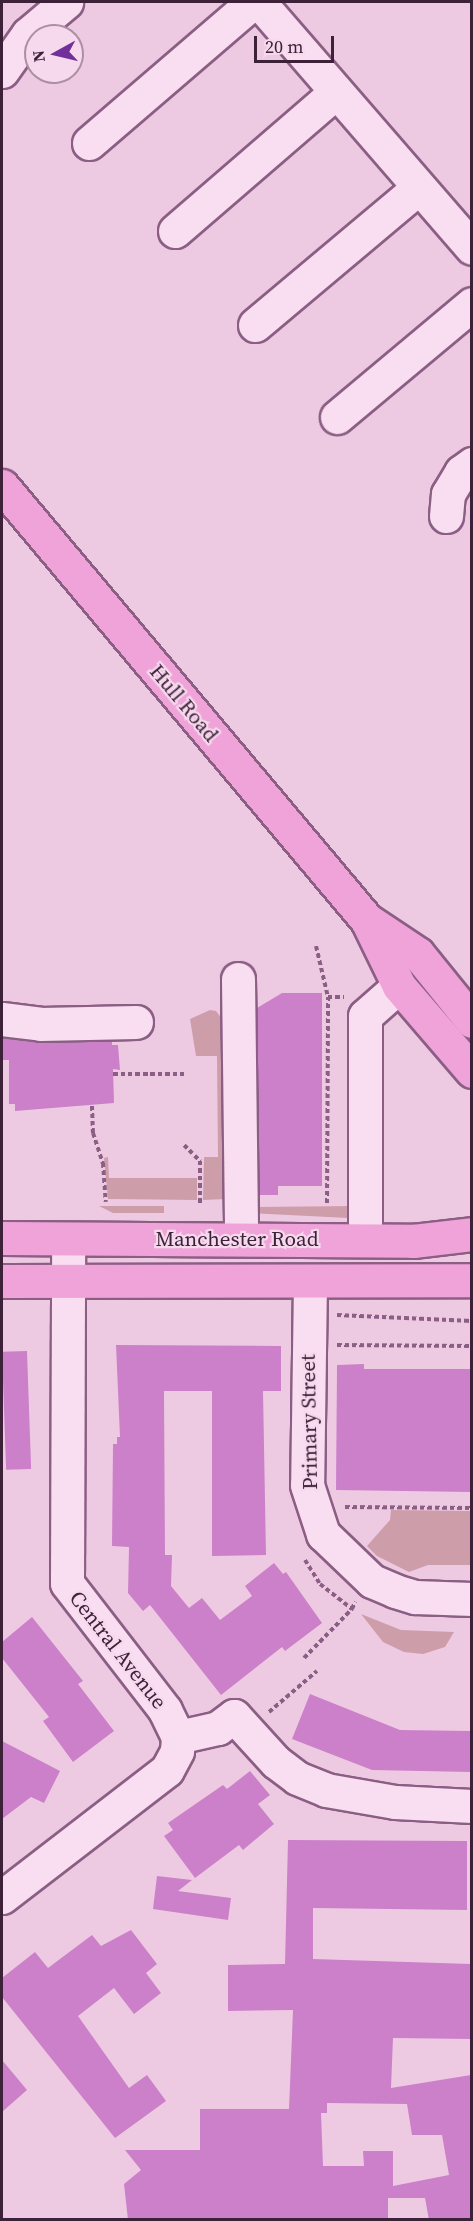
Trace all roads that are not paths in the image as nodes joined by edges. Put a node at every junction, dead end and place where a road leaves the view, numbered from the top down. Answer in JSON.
{"nodes":[{"id":1,"x":66,"y":2,"type":"edge"},
{"id":2,"x":253,"y":2,"type":"edge"},
{"id":3,"x":260,"y":2,"type":"edge"},
{"id":4,"x":2,"y":71,"type":"edge"},
{"id":5,"x":336,"y":92,"type":"junction"},
{"id":6,"x":89,"y":143,"type":"dead end"},
{"id":7,"x":417,"y":189,"type":"junction"},
{"id":8,"x":175,"y":231,"type":"dead end"},
{"id":9,"x":471,"y":248,"type":"edge"},
{"id":10,"x":471,"y":304,"type":"edge"},
{"id":11,"x":255,"y":325,"type":"dead end"},
{"id":12,"x":337,"y":417,"type":"dead end"},
{"id":13,"x":471,"y":464,"type":"edge"},
{"id":14,"x":2,"y":486,"type":"edge"},
{"id":15,"x":446,"y":516,"type":"dead end"},
{"id":16,"x":367,"y":920,"type":"junction"},
{"id":17,"x":238,"y":979,"type":"dead end"},
{"id":18,"x":399,"y":986,"type":"junction"},
{"id":19,"x":2,"y":1019,"type":"edge"},
{"id":20,"x":471,"y":1021,"type":"edge"},
{"id":21,"x":136,"y":1022,"type":"dead end"},
{"id":22,"x":471,"y":1071,"type":"edge"},
{"id":23,"x":471,"y":1234,"type":"edge"},
{"id":24,"x":2,"y":1238,"type":"edge"},
{"id":25,"x":68,"y":1239,"type":"junction"},
{"id":26,"x":241,"y":1239,"type":"junction"},
{"id":27,"x":365,"y":1240,"type":"junction"},
{"id":28,"x":471,"y":1280,"type":"edge"},
{"id":29,"x":2,"y":1281,"type":"edge"},
{"id":30,"x":68,"y":1281,"type":"junction"},
{"id":31,"x":309,"y":1281,"type":"junction"},
{"id":32,"x":471,"y":1599,"type":"edge"},
{"id":33,"x":178,"y":1737,"type":"junction"},
{"id":34,"x":471,"y":1806,"type":"edge"},
{"id":35,"x":2,"y":1897,"type":"edge"}],
"edges":[{"from":1,"to":4,"type":"street"},
{"from":2,"to":6,"type":"street"},
{"from":3,"to":5,"type":"street"},
{"from":5,"to":7,"type":"street"},
{"from":5,"to":8,"type":"street"},
{"from":7,"to":9,"type":"street"},
{"from":7,"to":11,"type":"street"},
{"from":10,"to":12,"type":"street"},
{"from":13,"to":15,"type":"street"},
{"from":14,"to":16,"type":"main road","name":"Hull Road"},
{"from":16,"to":18,"type":"main road","name":"Hull Road"},
{"from":16,"to":20,"type":"main road","name":"Hull Road"},
{"from":17,"to":26,"type":"street"},
{"from":18,"to":22,"type":"main road","name":"Hull Road"},
{"from":18,"to":27,"type":"street"},
{"from":19,"to":21,"type":"street"},
{"from":23,"to":27,"type":"main road","name":"Manchester Road"},
{"from":24,"to":25,"type":"main road","name":"Manchester Road"},
{"from":25,"to":26,"type":"main road","name":"Manchester Road"},
{"from":25,"to":30,"type":"street","name":"Central Avenue"},
{"from":26,"to":27,"type":"main road","name":"Manchester Road"},
{"from":28,"to":31,"type":"main road","name":"Manchester Road"},
{"from":29,"to":30,"type":"main road","name":"Manchester Road"},
{"from":30,"to":31,"type":"main road","name":"Manchester Road"},
{"from":30,"to":33,"type":"street","name":"Central Avenue"},
{"from":31,"to":32,"type":"street","name":"Primary Street"},
{"from":33,"to":34,"type":"street"},
{"from":33,"to":35,"type":"street"}]}
